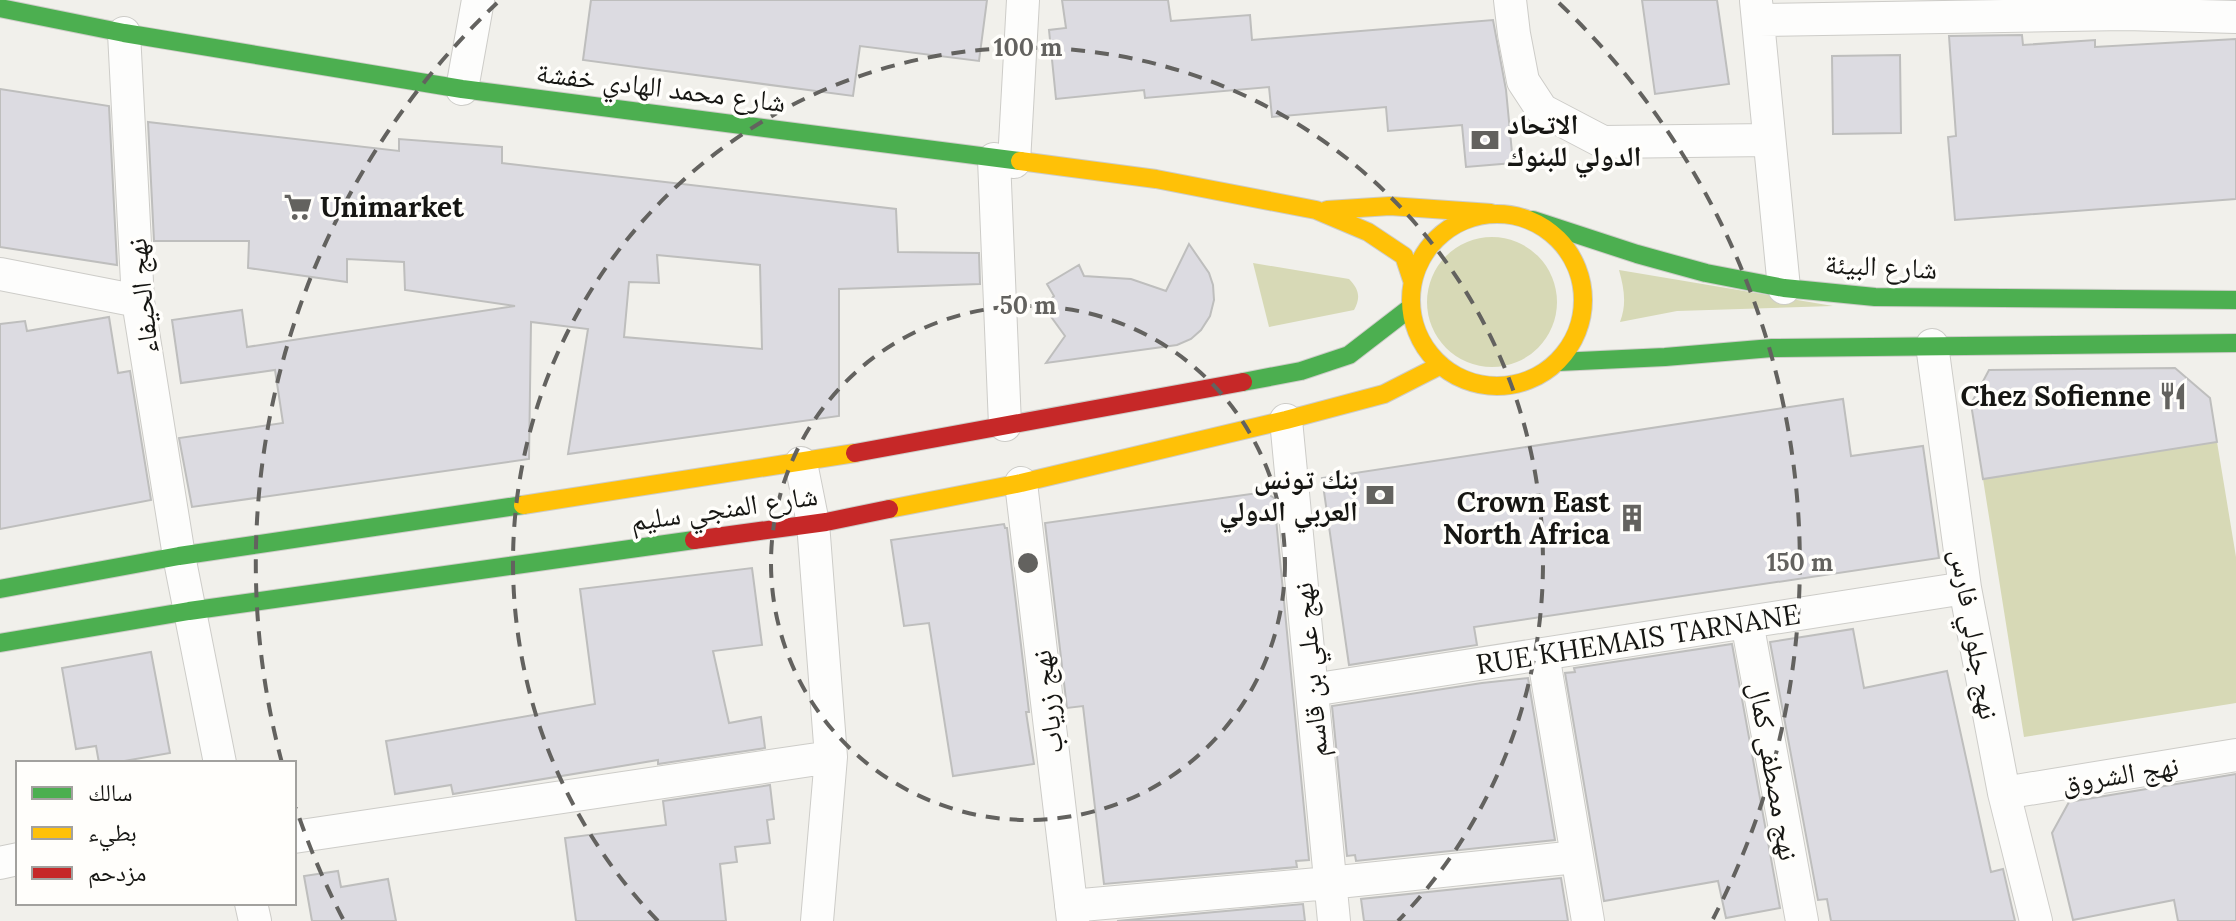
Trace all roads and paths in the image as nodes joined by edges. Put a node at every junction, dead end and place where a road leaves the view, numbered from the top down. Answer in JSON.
{"nodes":[{"id":1,"x":478,"y":0,"type":"edge"},
{"id":2,"x":1023,"y":0,"type":"edge"},
{"id":3,"x":1510,"y":0,"type":"edge"},
{"id":4,"x":2125,"y":7,"type":"edge"},
{"id":5,"x":0,"y":8,"type":"edge"},
{"id":6,"x":1757,"y":10,"type":"edge"},
{"id":7,"x":2236,"y":17,"type":"edge"},
{"id":8,"x":124,"y":33,"type":"junction"},
{"id":9,"x":462,"y":89,"type":"junction"},
{"id":10,"x":1769,"y":140,"type":"junction"},
{"id":11,"x":1004,"y":161,"type":"junction"},
{"id":12,"x":1316,"y":210,"type":"junction"},
{"id":13,"x":1491,"y":213,"type":"junction"},
{"id":14,"x":1533,"y":220,"type":"junction"},
{"id":15,"x":0,"y":274,"type":"edge"},
{"id":16,"x":1412,"y":280,"type":"junction"},
{"id":17,"x":1784,"y":288,"type":"junction"},
{"id":18,"x":2236,"y":300,"type":"edge"},
{"id":19,"x":138,"y":301,"type":"junction"},
{"id":20,"x":1410,"y":308,"type":"junction"},
{"id":21,"x":2236,"y":343,"type":"edge"},
{"id":22,"x":1932,"y":345,"type":"junction"},
{"id":23,"x":1558,"y":362,"type":"junction"},
{"id":24,"x":1441,"y":365,"type":"junction"},
{"id":25,"x":1286,"y":420,"type":"junction"},
{"id":26,"x":1005,"y":425,"type":"junction"},
{"id":27,"x":801,"y":463,"type":"junction"},
{"id":28,"x":1021,"y":483,"type":"junction"},
{"id":29,"x":813,"y":523,"type":"junction"},
{"id":30,"x":179,"y":556,"type":"junction"},
{"id":31,"x":1965,"y":588,"type":"junction"},
{"id":32,"x":0,"y":589,"type":"edge"},
{"id":33,"x":189,"y":611,"type":"junction"},
{"id":34,"x":1747,"y":622,"type":"junction"},
{"id":35,"x":0,"y":643,"type":"edge"},
{"id":36,"x":1543,"y":654,"type":"junction"},
{"id":37,"x":1312,"y":690,"type":"junction"},
{"id":38,"x":2236,"y":755,"type":"edge"},
{"id":39,"x":831,"y":757,"type":"junction"},
{"id":40,"x":220,"y":761,"type":"edge"},
{"id":41,"x":2004,"y":793,"type":"junction"},
{"id":42,"x":296,"y":837,"type":"edge"},
{"id":43,"x":1576,"y":857,"type":"junction"},
{"id":44,"x":1329,"y":883,"type":"junction"},
{"id":45,"x":1072,"y":914,"type":"edge"},
{"id":46,"x":817,"y":921,"type":"edge"},
{"id":47,"x":1334,"y":921,"type":"edge"},
{"id":48,"x":1588,"y":921,"type":"edge"},
{"id":49,"x":1802,"y":921,"type":"edge"},
{"id":50,"x":2036,"y":921,"type":"edge"}],
"edges":[{"from":1,"to":9,"type":"street"},
{"from":2,"to":11,"type":"street"},
{"from":3,"to":10,"type":"street"},
{"from":4,"to":6,"type":"street"},
{"from":4,"to":7,"type":"street"},
{"from":5,"to":8,"type":"main road","name":"شارع محمد الهادي خفشة"},
{"from":6,"to":10,"type":"street"},
{"from":8,"to":9,"type":"main road","name":"شارع محمد الهادي خفشة"},
{"from":8,"to":19,"type":"street","name":"نهج الحيفاء"},
{"from":9,"to":11,"type":"main road","name":"شارع محمد الهادي خفشة"},
{"from":10,"to":17,"type":"street"},
{"from":11,"to":12,"type":"main road","name":"شارع محمد الهادي خفشة"},
{"from":11,"to":26,"type":"street"},
{"from":12,"to":13,"type":"main road"},
{"from":12,"to":16,"type":"main road"},
{"from":13,"to":14,"type":"main road"},
{"from":13,"to":16,"type":"main road"},
{"from":14,"to":17,"type":"main road","name":"شارع البيئة"},
{"from":14,"to":23,"type":"main road"},
{"from":15,"to":19,"type":"street"},
{"from":16,"to":20,"type":"main road"},
{"from":17,"to":18,"type":"main road","name":"شارع البيئة"},
{"from":19,"to":30,"type":"street","name":"نهج الحيفاء"},
{"from":20,"to":24,"type":"main road"},
{"from":20,"to":26,"type":"main road","name":"شارع المنجي سليم"},
{"from":21,"to":22,"type":"main road"},
{"from":22,"to":23,"type":"main road"},
{"from":22,"to":31,"type":"street","name":"نهج جلولي فارس"},
{"from":23,"to":24,"type":"main road"},
{"from":24,"to":25,"type":"main road","name":"شارع المنجي سليم"},
{"from":25,"to":28,"type":"main road","name":"شارع المنجي سليم"},
{"from":25,"to":37,"type":"street","name":"نهج علي بن قاسم"},
{"from":26,"to":27,"type":"main road","name":"شارع المنجي سليم"},
{"from":27,"to":29,"type":"street"},
{"from":27,"to":30,"type":"main road","name":"شارع المنجي سليم"},
{"from":28,"to":29,"type":"main road","name":"شارع المنجي سليم"},
{"from":28,"to":45,"type":"street","name":"نهج زرياب"},
{"from":29,"to":33,"type":"main road","name":"شارع المنجي سليم"},
{"from":29,"to":39,"type":"street"},
{"from":30,"to":32,"type":"main road","name":"شارع المنجي سليم"},
{"from":30,"to":33,"type":"street","name":"نهج الحيفاء"},
{"from":31,"to":34,"type":"street","name":"RUE KHEMAIS TARNANE"},
{"from":31,"to":41,"type":"street","name":"نهج جلولي فارس"},
{"from":33,"to":35,"type":"main road","name":"شارع المنجي سليم"},
{"from":33,"to":40,"type":"street","name":"نهج الحيفاء"},
{"from":34,"to":36,"type":"street","name":"RUE KHEMAIS TARNANE"},
{"from":34,"to":49,"type":"street","name":"نهج مصطفى كمال"},
{"from":36,"to":37,"type":"street","name":"RUE KHEMAIS TARNANE"},
{"from":36,"to":43,"type":"street"},
{"from":37,"to":44,"type":"street","name":"نهج علي بن قاسم"},
{"from":38,"to":41,"type":"street","name":"نهج الشروق"},
{"from":39,"to":42,"type":"street"},
{"from":39,"to":46,"type":"street"},
{"from":41,"to":50,"type":"street","name":"نهج جلولي فارس"},
{"from":43,"to":44,"type":"street"},
{"from":43,"to":48,"type":"street"},
{"from":44,"to":45,"type":"street"},
{"from":44,"to":47,"type":"street","name":"نهج علي بن قاسم"}]}
